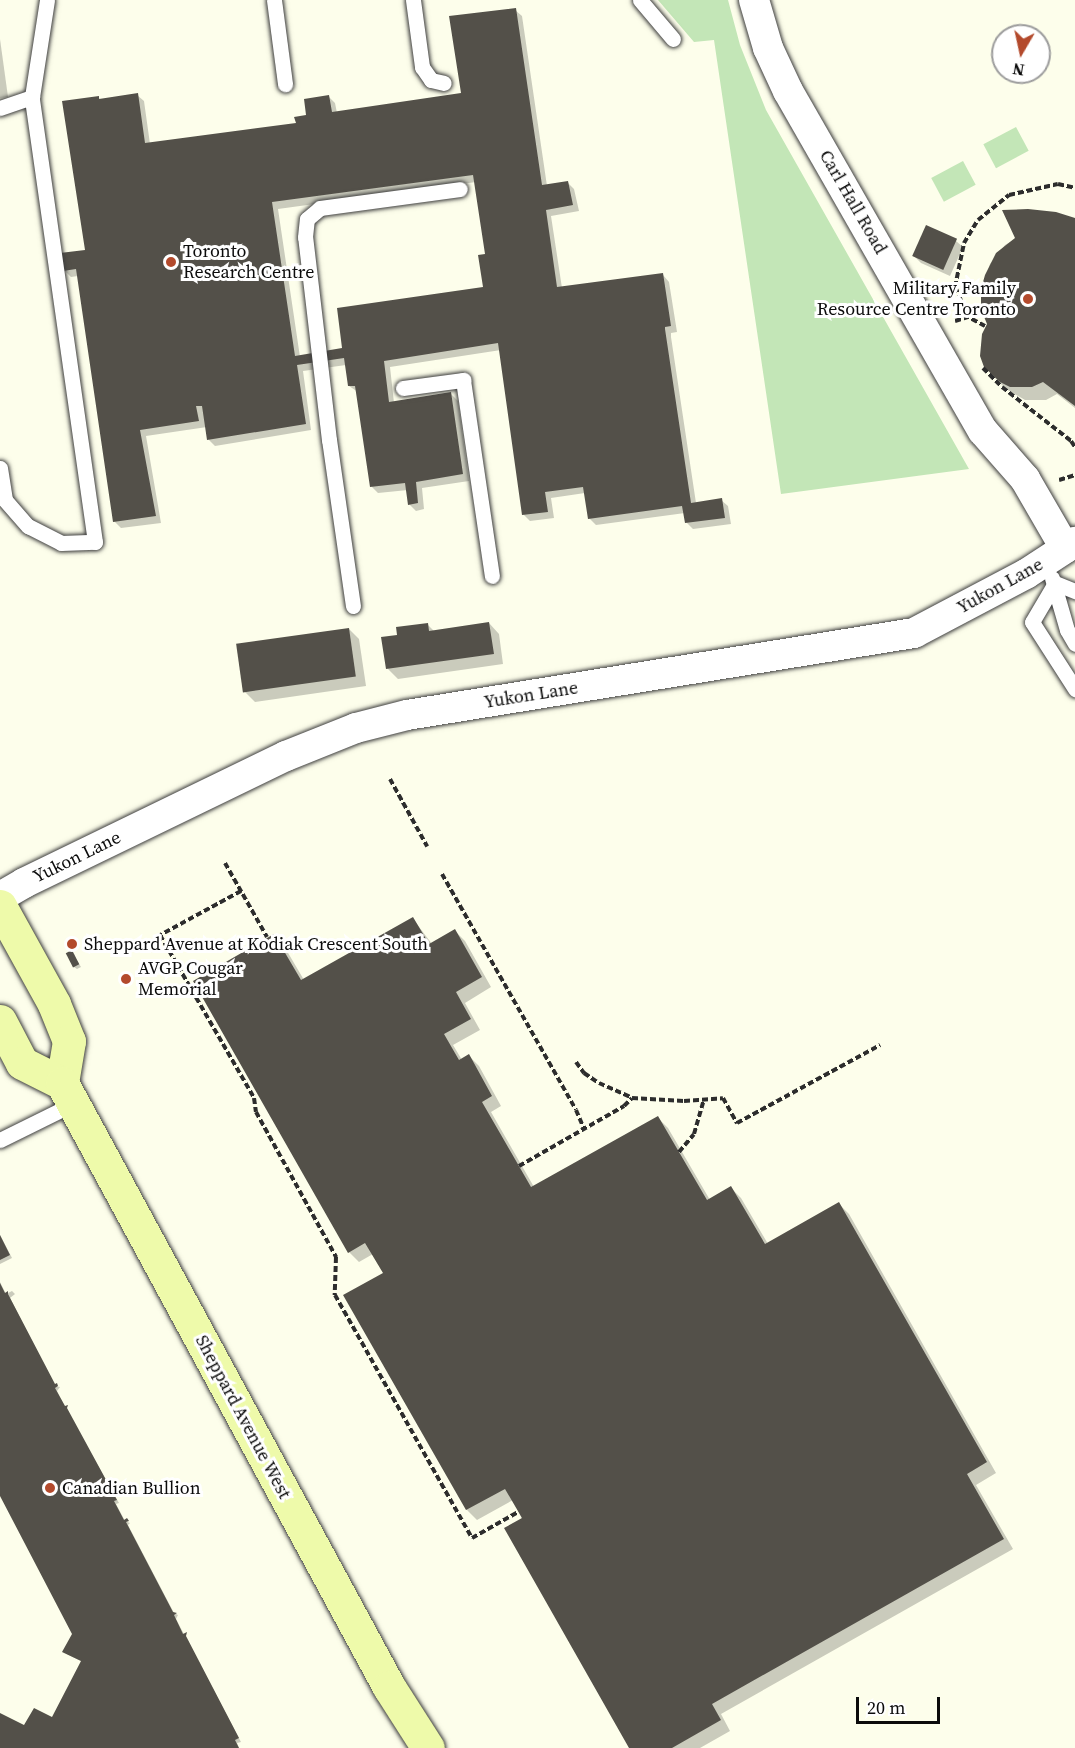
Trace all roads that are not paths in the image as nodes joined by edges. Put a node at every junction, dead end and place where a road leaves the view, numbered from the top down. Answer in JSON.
{"nodes":[{"id":1,"x":47,"y":0,"type":"edge"},
{"id":2,"x":274,"y":0,"type":"edge"},
{"id":3,"x":413,"y":0,"type":"edge"},
{"id":4,"x":640,"y":0,"type":"edge"},
{"id":5,"x":754,"y":0,"type":"edge"},
{"id":6,"x":673,"y":39,"type":"dead end"},
{"id":7,"x":444,"y":83,"type":"dead end"},
{"id":8,"x":285,"y":84,"type":"dead end"},
{"id":9,"x":32,"y":97,"type":"junction"},
{"id":10,"x":0,"y":108,"type":"edge"},
{"id":11,"x":460,"y":189,"type":"dead end"},
{"id":12,"x":403,"y":388,"type":"dead end"},
{"id":13,"x":0,"y":468,"type":"edge"},
{"id":14,"x":1060,"y":559,"type":"edge"},
{"id":15,"x":492,"y":576,"type":"dead end"},
{"id":16,"x":1075,"y":591,"type":"edge"},
{"id":17,"x":353,"y":606,"type":"dead end"},
{"id":18,"x":1075,"y":644,"type":"edge"},
{"id":19,"x":1075,"y":689,"type":"edge"},
{"id":20,"x":0,"y":897,"type":"edge"},
{"id":21,"x":0,"y":906,"type":"edge"},
{"id":22,"x":0,"y":1021,"type":"edge"},
{"id":23,"x":68,"y":1094,"type":"junction"},
{"id":24,"x":0,"y":1140,"type":"edge"},
{"id":25,"x":428,"y":1748,"type":"edge"}],
"edges":[{"from":1,"to":9,"type":"lane"},
{"from":2,"to":8,"type":"lane"},
{"from":3,"to":7,"type":"lane"},
{"from":4,"to":6,"type":"lane"},
{"from":5,"to":14,"type":"street","name":"Carl Hall Road"},
{"from":9,"to":10,"type":"lane"},
{"from":9,"to":13,"type":"lane"},
{"from":11,"to":17,"type":"lane"},
{"from":12,"to":15,"type":"lane"},
{"from":14,"to":16,"type":"lane"},
{"from":14,"to":18,"type":"lane"},
{"from":14,"to":19,"type":"lane"},
{"from":14,"to":20,"type":"street","name":"Yukon Lane"},
{"from":21,"to":23,"type":"main road"},
{"from":22,"to":23,"type":"main road"},
{"from":23,"to":24,"type":"lane"},
{"from":23,"to":25,"type":"main road","name":"Sheppard Avenue West"}]}
